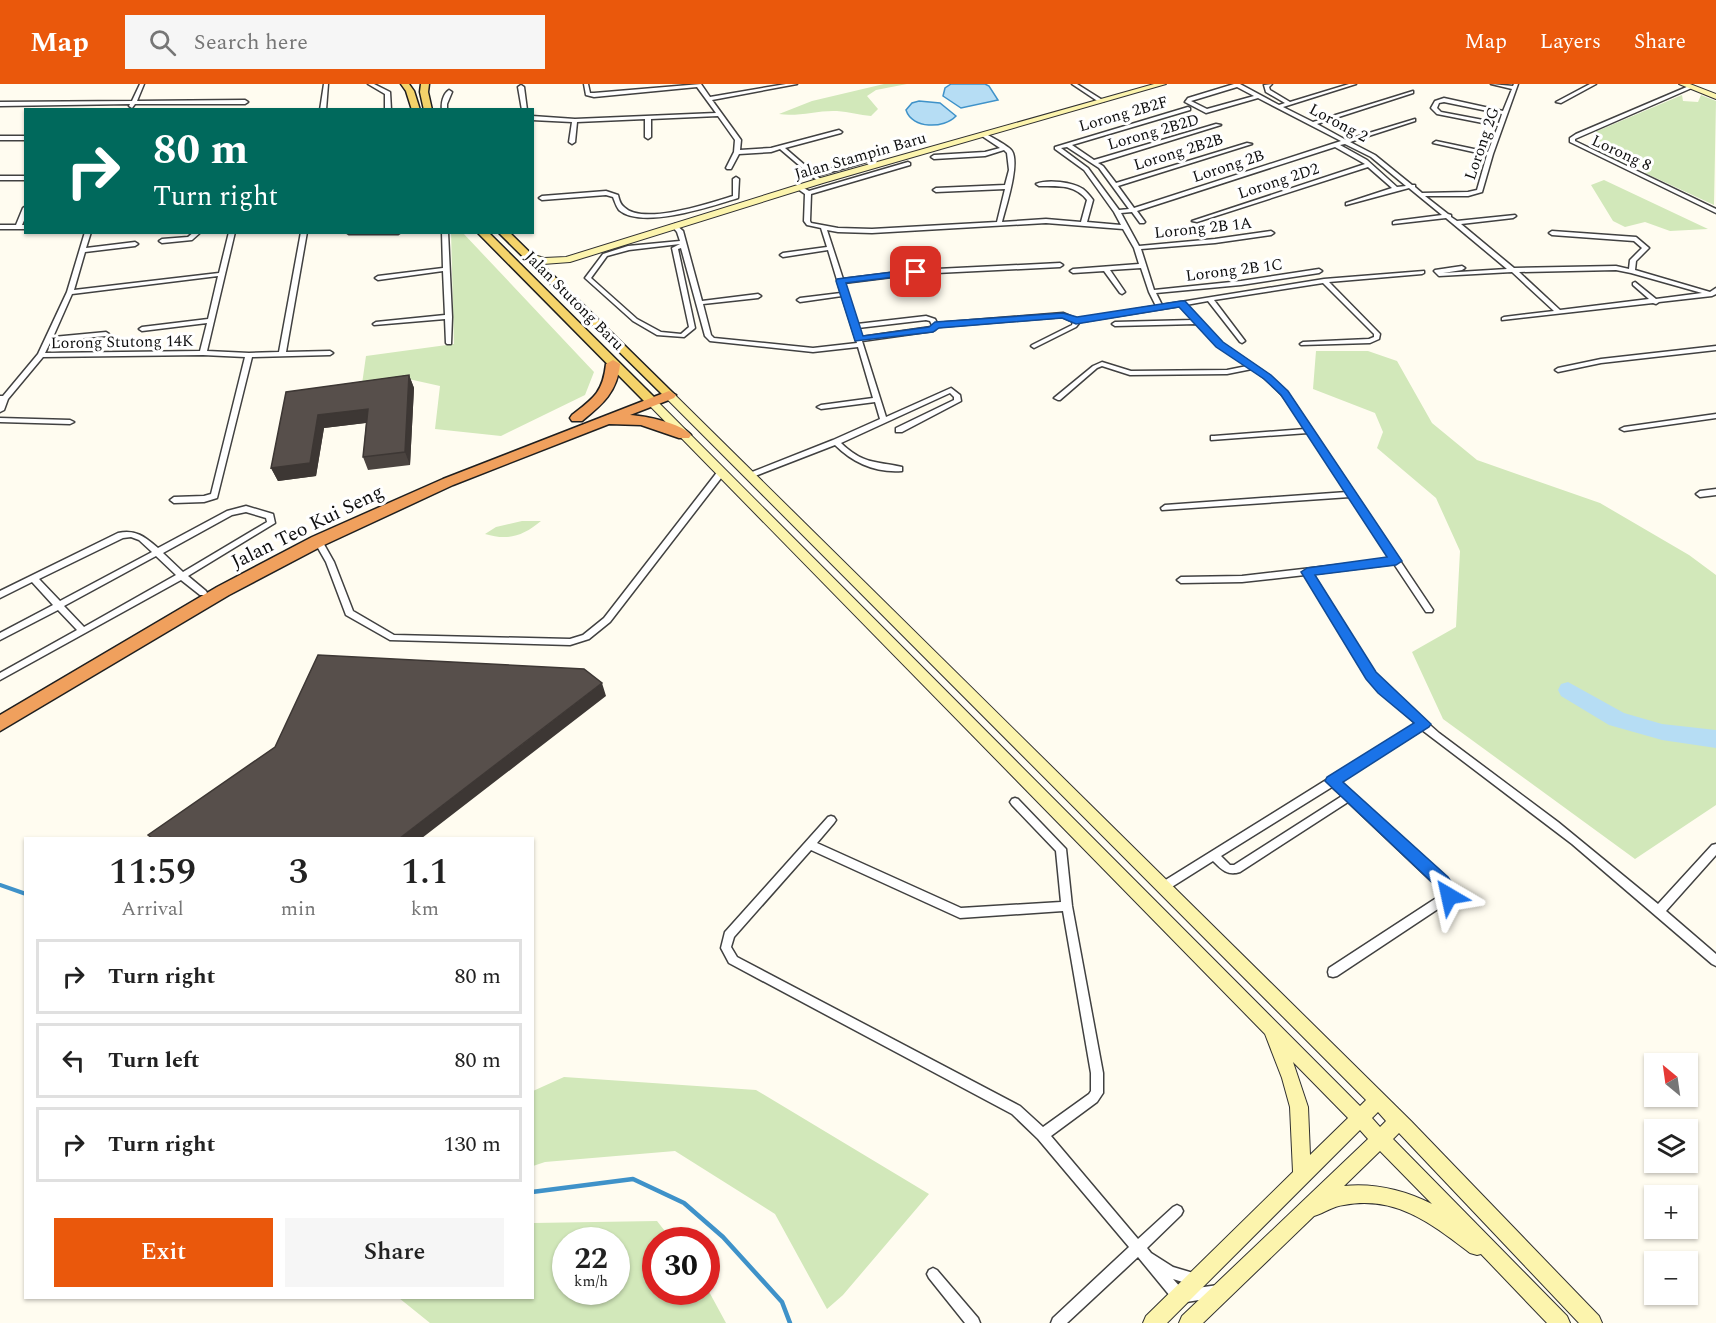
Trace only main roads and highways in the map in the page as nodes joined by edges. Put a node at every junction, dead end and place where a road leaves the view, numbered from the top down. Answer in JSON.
{"nodes":[{"id":1,"x":405,"y":84,"type":"edge"},
{"id":2,"x":425,"y":84,"type":"edge"},
{"id":3,"x":1155,"y":85,"type":"edge"},
{"id":4,"x":1687,"y":86,"type":"edge"},
{"id":5,"x":1716,"y":98,"type":"edge"},
{"id":6,"x":415,"y":108,"type":"edge"},
{"id":7,"x":427,"y":108,"type":"edge"},
{"id":8,"x":484,"y":234,"type":"edge"},
{"id":9,"x":505,"y":234,"type":"edge"},
{"id":10,"x":528,"y":256,"type":"junction"},
{"id":11,"x":567,"y":260,"type":"junction"},
{"id":12,"x":551,"y":279,"type":"junction"},
{"id":13,"x":613,"y":364,"type":"junction"},
{"id":14,"x":665,"y":391,"type":"junction"},
{"id":15,"x":647,"y":397,"type":"junction"},
{"id":16,"x":580,"y":423,"type":"junction"},
{"id":17,"x":684,"y":435,"type":"junction"},
{"id":18,"x":0,"y":711,"type":"edge"},
{"id":19,"x":0,"y":724,"type":"edge"},
{"id":20,"x":1270,"y":1028,"type":"junction"},
{"id":21,"x":1378,"y":1100,"type":"junction"},
{"id":22,"x":1360,"y":1118,"type":"junction"},
{"id":23,"x":1399,"y":1121,"type":"junction"},
{"id":24,"x":1380,"y":1138,"type":"junction"},
{"id":25,"x":1302,"y":1176,"type":"junction"},
{"id":26,"x":1302,"y":1216,"type":"junction"},
{"id":27,"x":1519,"y":1278,"type":"junction"},
{"id":28,"x":1154,"y":1323,"type":"edge"},
{"id":29,"x":1189,"y":1323,"type":"edge"},
{"id":30,"x":1560,"y":1323,"type":"edge"},
{"id":31,"x":1592,"y":1323,"type":"edge"}],
"edges":[{"from":1,"to":6,"type":"main road"},
{"from":2,"to":7,"type":"main road"},
{"from":3,"to":11,"type":"main road","name":"Jalan Stampin Baru"},
{"from":4,"to":5,"type":"main road"},
{"from":8,"to":13,"type":"main road","name":"Jalan Stutong Baru"},
{"from":9,"to":10,"type":"main road","name":"Jalan Stutong Baru"},
{"from":10,"to":11,"type":"main road","name":"Jalan Stampin Baru"},
{"from":10,"to":12,"type":"main road","name":"Jalan Stutong Baru"},
{"from":11,"to":12,"type":"main road"},
{"from":12,"to":14,"type":"main road","name":"Jalan Stutong Baru"},
{"from":13,"to":15,"type":"main road","name":"Jalan Stutong Baru"},
{"from":13,"to":16,"type":"highway"},
{"from":14,"to":15,"type":"highway"},
{"from":14,"to":21,"type":"main road"},
{"from":15,"to":16,"type":"highway","name":"Jalan Teo Kui Seng"},
{"from":15,"to":17,"type":"main road"},
{"from":16,"to":17,"type":"highway"},
{"from":16,"to":18,"type":"highway","name":"Jalan Teo Kui Seng"},
{"from":16,"to":19,"type":"highway","name":"Jalan Teo Kui Seng"},
{"from":17,"to":20,"type":"main road"},
{"from":20,"to":22,"type":"main road"},
{"from":20,"to":25,"type":"main road"},
{"from":21,"to":22,"type":"main road"},
{"from":21,"to":23,"type":"main road"},
{"from":22,"to":24,"type":"main road"},
{"from":22,"to":25,"type":"main road"},
{"from":23,"to":24,"type":"main road"},
{"from":23,"to":31,"type":"main road"},
{"from":24,"to":26,"type":"main road"},
{"from":24,"to":27,"type":"main road"},
{"from":25,"to":28,"type":"main road"},
{"from":26,"to":27,"type":"main road"},
{"from":26,"to":29,"type":"main road"},
{"from":27,"to":30,"type":"main road"}]}
